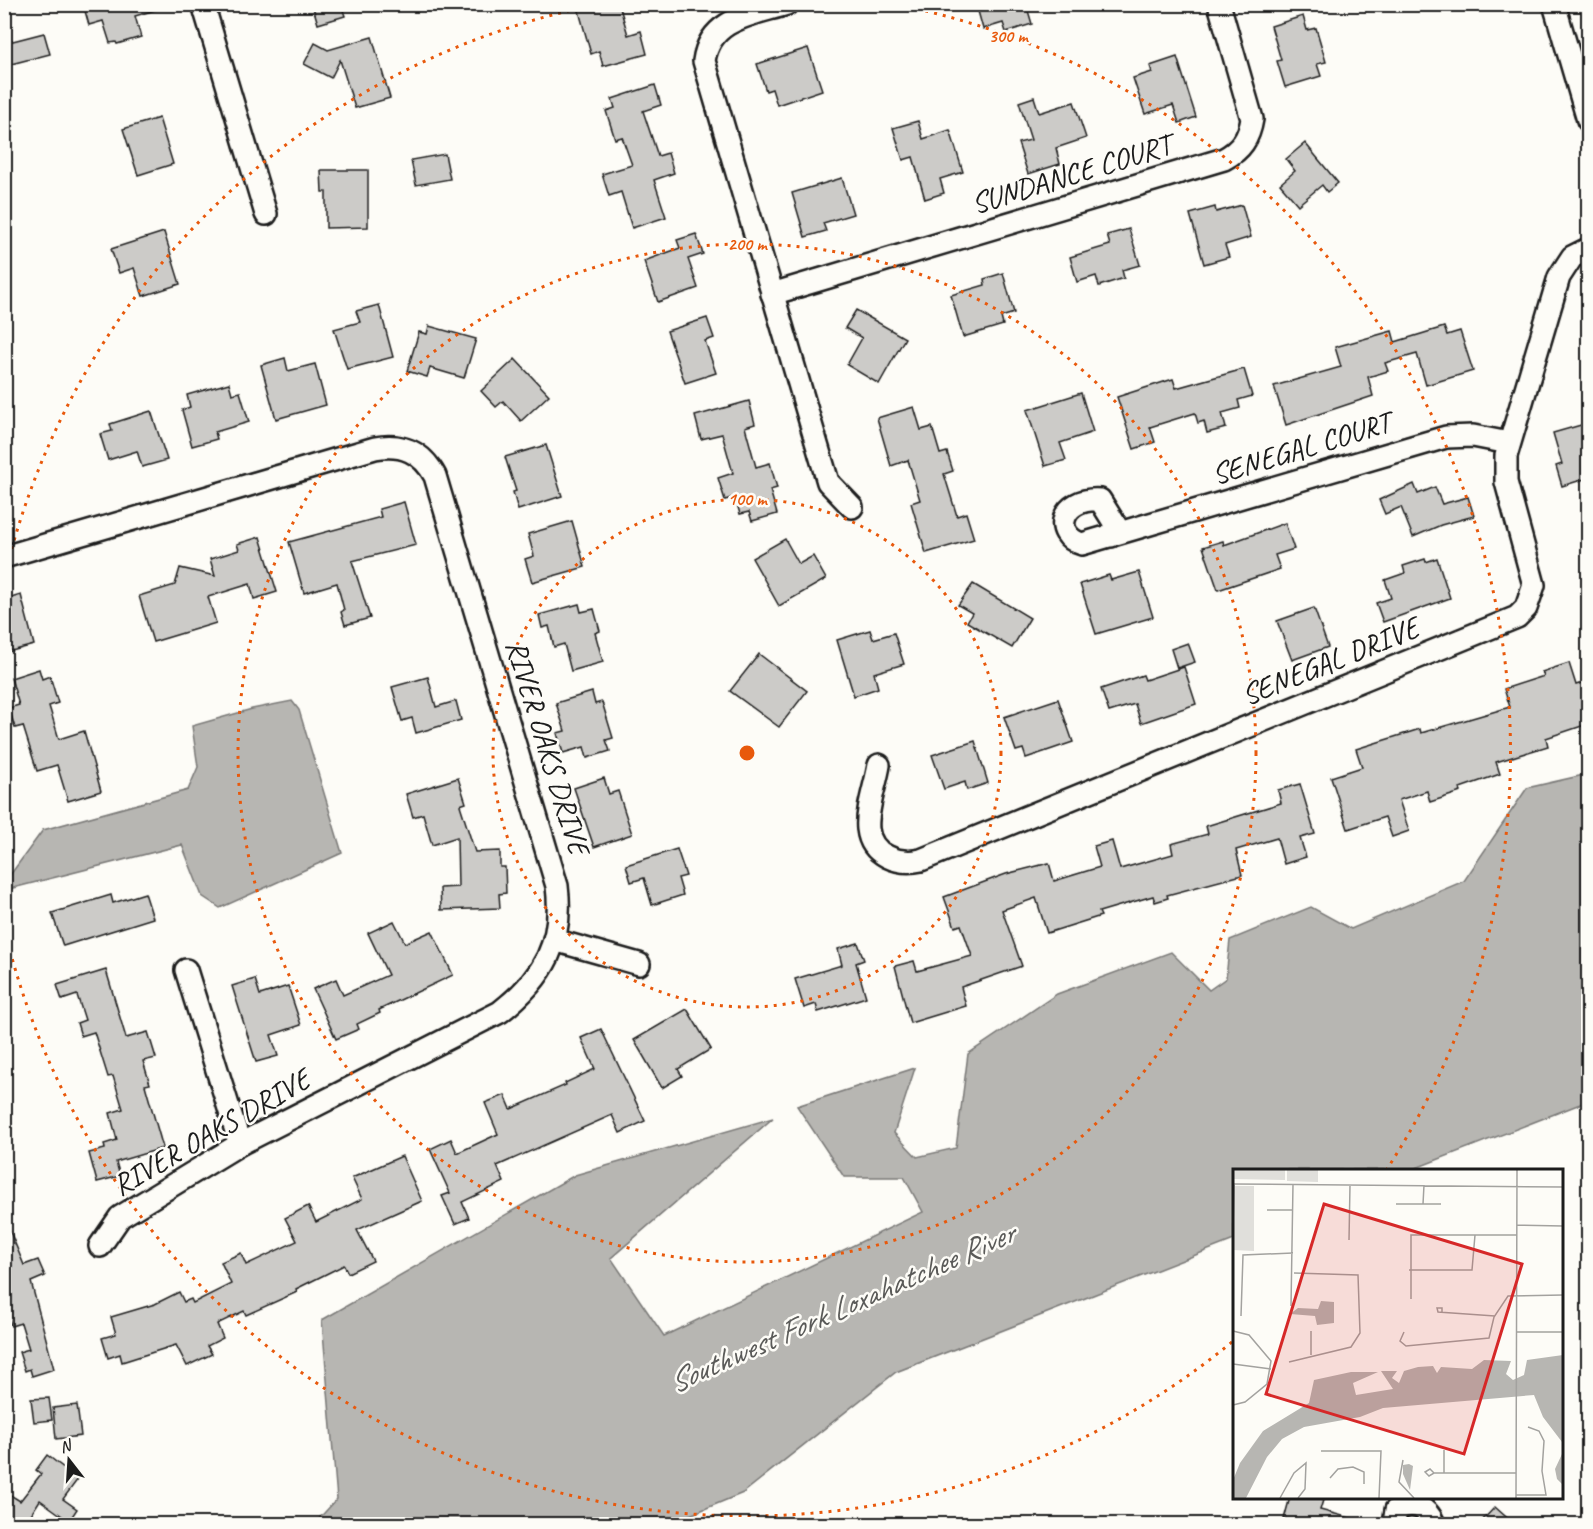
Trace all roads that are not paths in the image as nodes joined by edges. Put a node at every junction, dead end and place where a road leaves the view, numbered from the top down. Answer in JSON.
{"nodes":[{"id":1,"x":203,"y":4,"type":"edge"},
{"id":2,"x":787,"y":4,"type":"edge"},
{"id":3,"x":1219,"y":4,"type":"edge"},
{"id":4,"x":1554,"y":4,"type":"edge"},
{"id":5,"x":1588,"y":120,"type":"edge"},
{"id":6,"x":266,"y":214,"type":"dead end"},
{"id":7,"x":1588,"y":249,"type":"edge"},
{"id":8,"x":772,"y":294,"type":"junction"},
{"id":9,"x":1509,"y":443,"type":"junction"},
{"id":10,"x":852,"y":507,"type":"dead end"},
{"id":11,"x":1111,"y":536,"type":"dead end"},
{"id":12,"x":4,"y":558,"type":"edge"},
{"id":13,"x":879,"y":765,"type":"dead end"},
{"id":14,"x":554,"y":940,"type":"junction"},
{"id":15,"x":639,"y":964,"type":"dead end"},
{"id":16,"x":186,"y":970,"type":"dead end"},
{"id":17,"x":240,"y":1144,"type":"junction"},
{"id":18,"x":100,"y":1246,"type":"dead end"},
{"id":19,"x":1394,"y":1524,"type":"edge"},
{"id":20,"x":1434,"y":1524,"type":"edge"}],
"edges":[{"from":1,"to":6,"type":"street"},
{"from":2,"to":8,"type":"street"},
{"from":3,"to":8,"type":"street","name":"SUNDANCE COURT"},
{"from":4,"to":5,"type":"street"},
{"from":7,"to":9,"type":"street","name":"SENEGAL DRIVE"},
{"from":8,"to":10,"type":"street"},
{"from":9,"to":11,"type":"street","name":"SENEGAL COURT"},
{"from":9,"to":13,"type":"street","name":"SENEGAL DRIVE"},
{"from":12,"to":14,"type":"street","name":"RIVER OAKS DRIVE"},
{"from":14,"to":15,"type":"street"},
{"from":14,"to":17,"type":"street","name":"RIVER OAKS DRIVE"},
{"from":16,"to":17,"type":"street"},
{"from":17,"to":18,"type":"street","name":"RIVER OAKS DRIVE"},
{"from":19,"to":20,"type":"street"}]}
